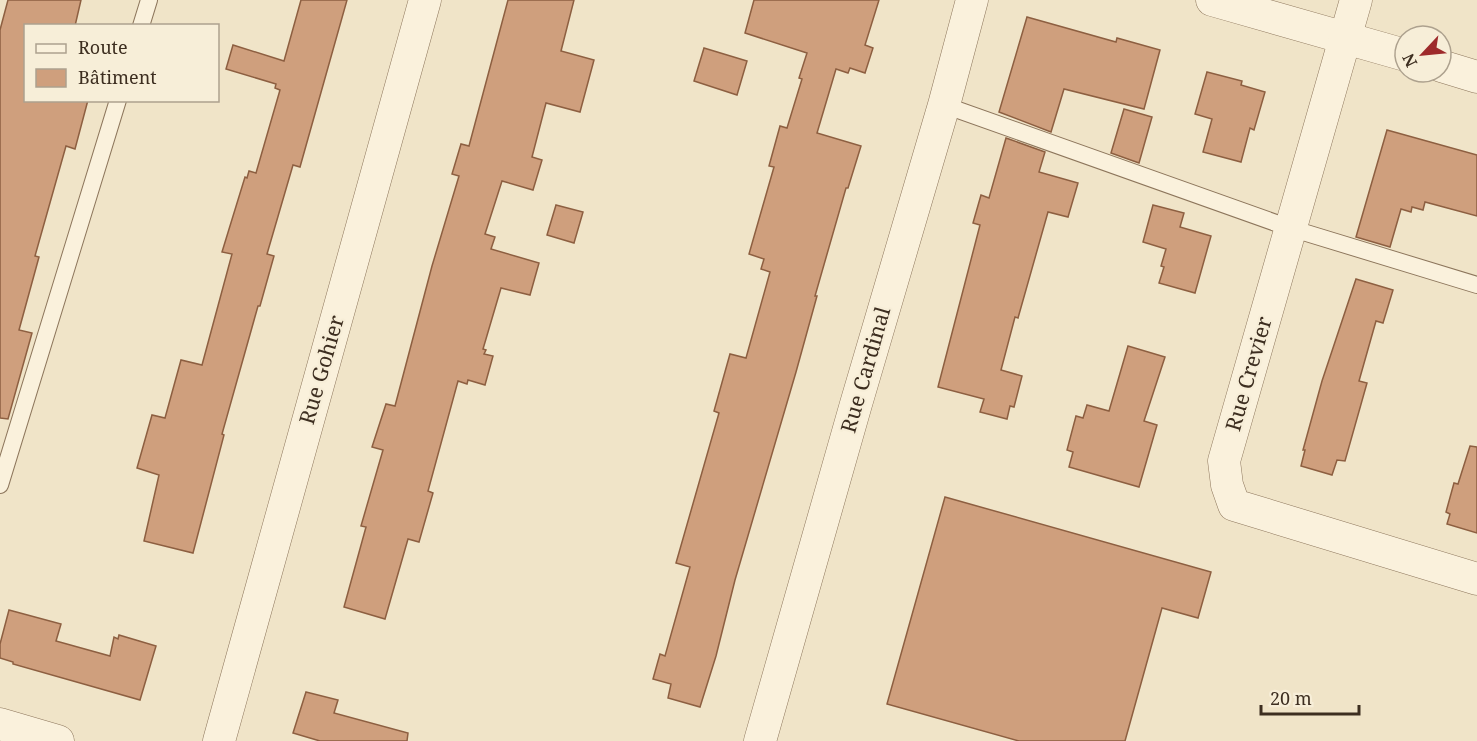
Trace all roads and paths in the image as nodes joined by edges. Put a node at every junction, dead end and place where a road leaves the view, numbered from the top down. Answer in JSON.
{"nodes":[{"id":1,"x":149,"y":0,"type":"edge"},
{"id":2,"x":425,"y":0,"type":"edge"},
{"id":3,"x":972,"y":0,"type":"edge"},
{"id":4,"x":1212,"y":0,"type":"edge"},
{"id":5,"x":1356,"y":0,"type":"edge"},
{"id":6,"x":142,"y":24,"type":"edge"},
{"id":7,"x":1345,"y":38,"type":"junction"},
{"id":8,"x":1393,"y":52,"type":"edge"},
{"id":9,"x":1453,"y":70,"type":"edge"},
{"id":10,"x":1477,"y":77,"type":"edge"},
{"id":11,"x":117,"y":102,"type":"edge"},
{"id":12,"x":944,"y":105,"type":"junction"},
{"id":13,"x":1290,"y":228,"type":"junction"},
{"id":14,"x":1477,"y":285,"type":"edge"},
{"id":15,"x":0,"y":485,"type":"edge"},
{"id":16,"x":1477,"y":579,"type":"edge"},
{"id":17,"x":0,"y":724,"type":"edge"},
{"id":18,"x":58,"y":741,"type":"edge"},
{"id":19,"x":219,"y":741,"type":"edge"},
{"id":20,"x":760,"y":741,"type":"edge"}],
"edges":[{"from":1,"to":6,"type":"lane"},
{"from":2,"to":19,"type":"street","name":"Rue Gohier"},
{"from":3,"to":12,"type":"street","name":"Rue Cardinal"},
{"from":4,"to":7,"type":"street"},
{"from":5,"to":7,"type":"street","name":"Rue Crevier"},
{"from":7,"to":8,"type":"street"},
{"from":7,"to":13,"type":"street","name":"Rue Crevier"},
{"from":9,"to":10,"type":"street"},
{"from":11,"to":15,"type":"lane"},
{"from":12,"to":13,"type":"lane"},
{"from":12,"to":20,"type":"street","name":"Rue Cardinal"},
{"from":13,"to":14,"type":"lane"},
{"from":13,"to":16,"type":"street","name":"Rue Crevier"},
{"from":17,"to":18,"type":"street"}]}
